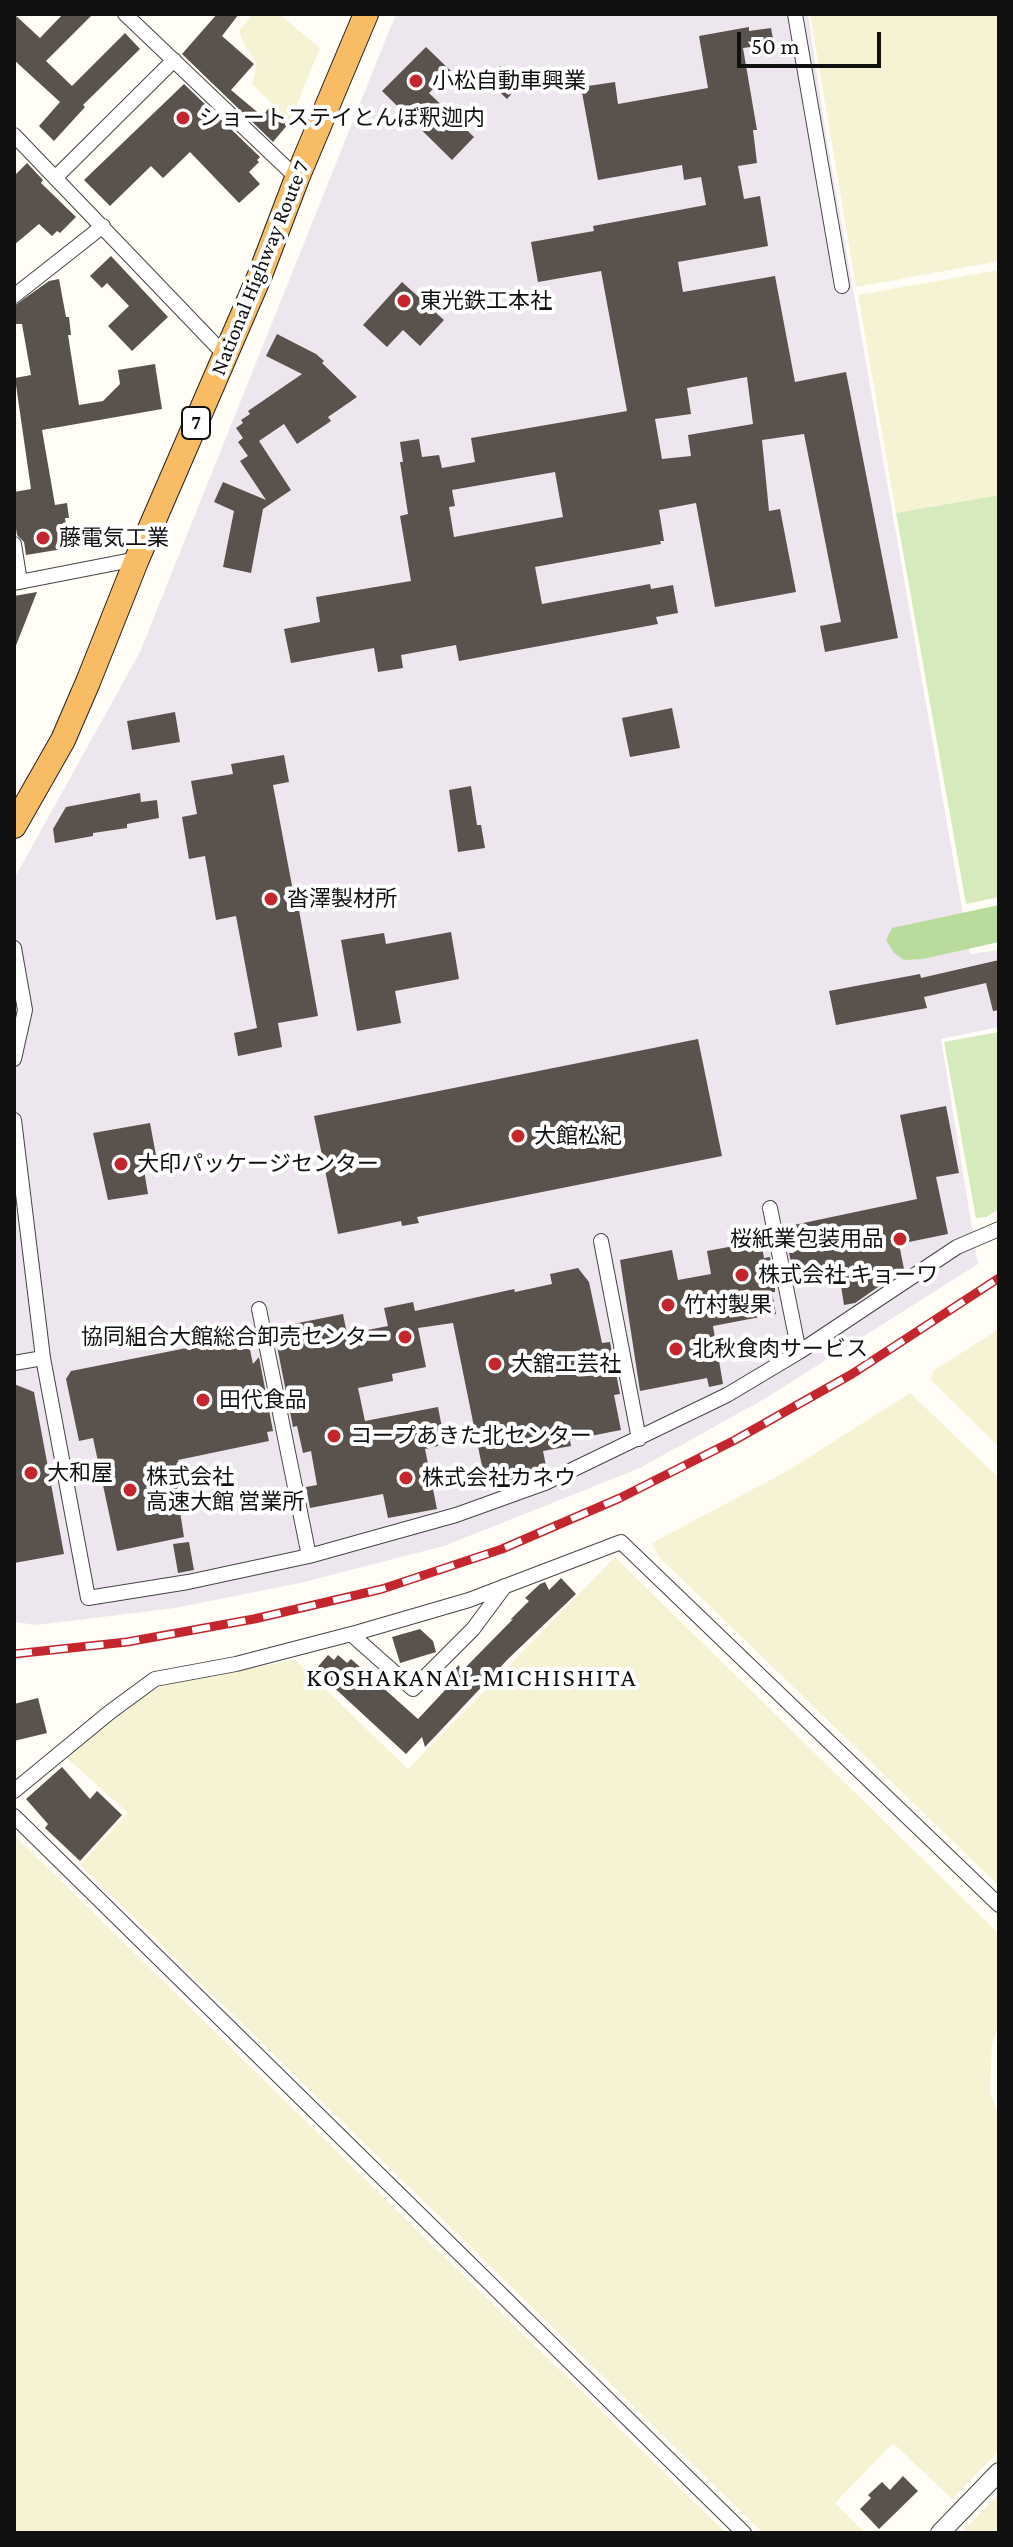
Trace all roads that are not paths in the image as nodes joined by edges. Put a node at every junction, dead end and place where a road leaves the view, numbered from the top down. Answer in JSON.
{"nodes":[{"id":1,"x":125,"y":14,"type":"edge"},
{"id":2,"x":366,"y":14,"type":"edge"},
{"id":3,"x":795,"y":14,"type":"edge"},
{"id":4,"x":174,"y":60,"type":"junction"},
{"id":5,"x":14,"y":135,"type":"edge"},
{"id":6,"x":55,"y":178,"type":"junction"},
{"id":7,"x":297,"y":178,"type":"junction"},
{"id":8,"x":103,"y":226,"type":"junction"},
{"id":9,"x":842,"y":286,"type":"dead end"},
{"id":10,"x":14,"y":296,"type":"edge"},
{"id":11,"x":225,"y":355,"type":"junction"},
{"id":12,"x":14,"y":544,"type":"edge"},
{"id":13,"x":137,"y":559,"type":"junction"},
{"id":14,"x":17,"y":582,"type":"edge"},
{"id":15,"x":14,"y":826,"type":"edge"},
{"id":16,"x":14,"y":948,"type":"edge"},
{"id":17,"x":14,"y":1059,"type":"edge"},
{"id":18,"x":14,"y":1120,"type":"edge"},
{"id":19,"x":770,"y":1208,"type":"dead end"},
{"id":20,"x":999,"y":1229,"type":"edge"},
{"id":21,"x":601,"y":1241,"type":"dead end"},
{"id":22,"x":259,"y":1309,"type":"dead end"},
{"id":23,"x":799,"y":1352,"type":"junction"},
{"id":24,"x":43,"y":1358,"type":"junction"},
{"id":25,"x":14,"y":1363,"type":"edge"},
{"id":26,"x":639,"y":1439,"type":"junction"},
{"id":27,"x":309,"y":1556,"type":"junction"},
{"id":28,"x":505,"y":1586,"type":"junction"},
{"id":29,"x":351,"y":1634,"type":"junction"},
{"id":30,"x":14,"y":1791,"type":"edge"},
{"id":31,"x":14,"y":1816,"type":"edge"},
{"id":32,"x":999,"y":1905,"type":"edge"},
{"id":33,"x":999,"y":2472,"type":"edge"},
{"id":34,"x":744,"y":2533,"type":"edge"},
{"id":35,"x":940,"y":2533,"type":"edge"}],
"edges":[{"from":1,"to":4,"type":"street"},
{"from":2,"to":7,"type":"highway","name":"National Highway Route 7","number":"7"},
{"from":3,"to":9,"type":"street"},
{"from":4,"to":6,"type":"street"},
{"from":4,"to":7,"type":"street"},
{"from":5,"to":6,"type":"street"},
{"from":6,"to":8,"type":"street"},
{"from":7,"to":11,"type":"highway","name":"National Highway Route 7","number":"7"},
{"from":8,"to":10,"type":"street"},
{"from":8,"to":11,"type":"street"},
{"from":11,"to":13,"type":"highway","name":"National Highway Route 7","number":"7"},
{"from":12,"to":14,"type":"street"},
{"from":13,"to":14,"type":"street"},
{"from":13,"to":15,"type":"highway","name":"National Highway Route 7","number":"7"},
{"from":16,"to":17,"type":"street"},
{"from":18,"to":24,"type":"street"},
{"from":19,"to":23,"type":"street"},
{"from":20,"to":23,"type":"street"},
{"from":21,"to":26,"type":"street"},
{"from":22,"to":27,"type":"street"},
{"from":23,"to":26,"type":"street"},
{"from":24,"to":25,"type":"street"},
{"from":24,"to":27,"type":"street"},
{"from":26,"to":27,"type":"street"},
{"from":28,"to":29,"type":"street"},
{"from":28,"to":29,"type":"street"},
{"from":28,"to":32,"type":"street"},
{"from":29,"to":30,"type":"street"},
{"from":31,"to":34,"type":"street"},
{"from":33,"to":35,"type":"street"}]}
